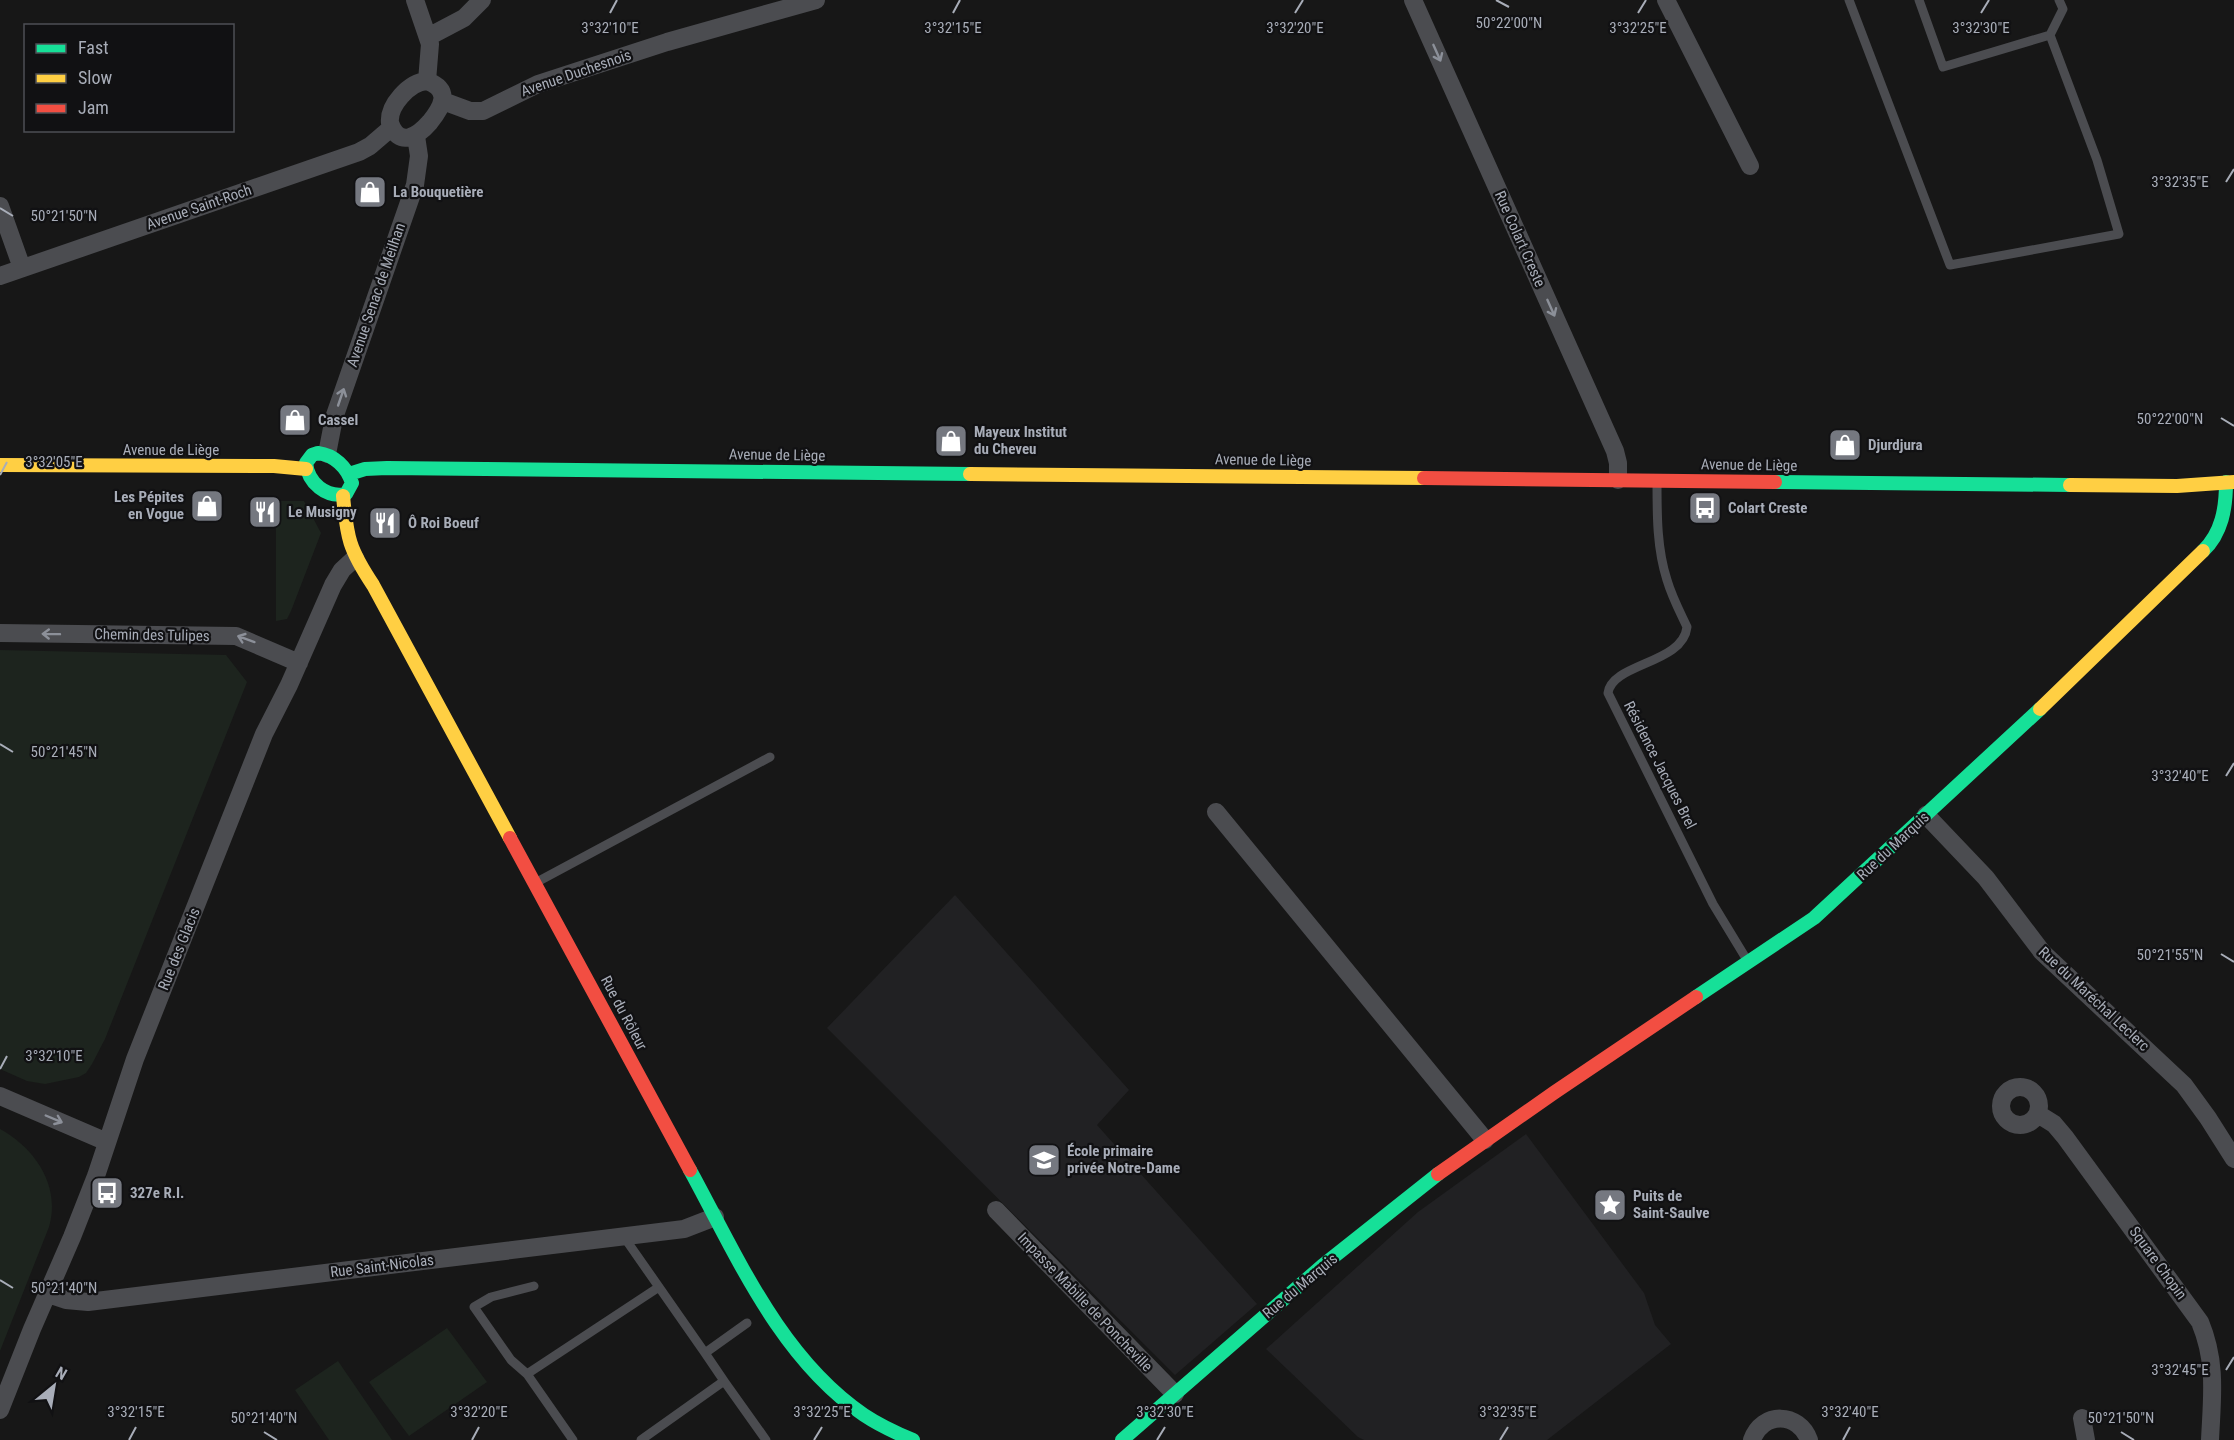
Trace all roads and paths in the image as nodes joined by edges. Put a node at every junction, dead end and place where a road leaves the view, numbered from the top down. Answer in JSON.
{"nodes":[{"id":1,"x":416,"y":0,"type":"edge"},
{"id":2,"x":482,"y":0,"type":"edge"},
{"id":3,"x":814,"y":0,"type":"edge"},
{"id":4,"x":1413,"y":0,"type":"edge"},
{"id":5,"x":1666,"y":0,"type":"edge"},
{"id":6,"x":1849,"y":0,"type":"edge"},
{"id":7,"x":1919,"y":0,"type":"edge"},
{"id":8,"x":2059,"y":0,"type":"edge"},
{"id":9,"x":2050,"y":35,"type":"junction"},
{"id":10,"x":428,"y":37,"type":"junction"},
{"id":11,"x":427,"y":81,"type":"junction"},
{"id":12,"x":443,"y":101,"type":"junction"},
{"id":13,"x":391,"y":128,"type":"junction"},
{"id":14,"x":416,"y":136,"type":"junction"},
{"id":15,"x":1750,"y":166,"type":"dead end"},
{"id":16,"x":0,"y":206,"type":"edge"},
{"id":17,"x":22,"y":268,"type":"junction"},
{"id":18,"x":0,"y":276,"type":"edge"},
{"id":19,"x":327,"y":454,"type":"junction"},
{"id":20,"x":0,"y":465,"type":"edge"},
{"id":21,"x":306,"y":469,"type":"junction"},
{"id":22,"x":349,"y":474,"type":"junction"},
{"id":23,"x":1618,"y":480,"type":"junction"},
{"id":24,"x":1657,"y":480,"type":"junction"},
{"id":25,"x":2230,"y":482,"type":"edge"},
{"id":26,"x":2177,"y":486,"type":"junction"},
{"id":27,"x":343,"y":496,"type":"junction"},
{"id":28,"x":2230,"y":497,"type":"edge"},
{"id":29,"x":355,"y":558,"type":"junction"},
{"id":30,"x":0,"y":633,"type":"edge"},
{"id":31,"x":299,"y":663,"type":"junction"},
{"id":32,"x":770,"y":757,"type":"dead end"},
{"id":33,"x":1216,"y":812,"type":"dead end"},
{"id":34,"x":1926,"y":815,"type":"junction"},
{"id":35,"x":534,"y":883,"type":"junction"},
{"id":36,"x":1749,"y":963,"type":"junction"},
{"id":37,"x":0,"y":1095,"type":"edge"},
{"id":38,"x":2038,"y":1114,"type":"dead end"},
{"id":39,"x":1485,"y":1140,"type":"junction"},
{"id":40,"x":107,"y":1142,"type":"junction"},
{"id":41,"x":2234,"y":1159,"type":"edge"},
{"id":42,"x":996,"y":1210,"type":"dead end"},
{"id":43,"x":715,"y":1217,"type":"junction"},
{"id":44,"x":624,"y":1237,"type":"junction"},
{"id":45,"x":534,"y":1286,"type":"dead end"},
{"id":46,"x":659,"y":1287,"type":"junction"},
{"id":47,"x":48,"y":1294,"type":"junction"},
{"id":48,"x":747,"y":1323,"type":"dead end"},
{"id":49,"x":705,"y":1353,"type":"junction"},
{"id":50,"x":527,"y":1374,"type":"junction"},
{"id":51,"x":724,"y":1381,"type":"junction"},
{"id":52,"x":1175,"y":1394,"type":"junction"},
{"id":53,"x":0,"y":1410,"type":"edge"},
{"id":54,"x":2082,"y":1418,"type":"dead end"},
{"id":55,"x":573,"y":1440,"type":"edge"},
{"id":56,"x":640,"y":1440,"type":"edge"},
{"id":57,"x":766,"y":1440,"type":"edge"},
{"id":58,"x":913,"y":1440,"type":"edge"},
{"id":59,"x":1122,"y":1440,"type":"edge"},
{"id":60,"x":1752,"y":1440,"type":"edge"},
{"id":61,"x":1809,"y":1440,"type":"edge"},
{"id":62,"x":2086,"y":1440,"type":"edge"},
{"id":63,"x":2210,"y":1440,"type":"edge"}],
"edges":[{"from":1,"to":10,"type":"street"},
{"from":2,"to":10,"type":"street"},
{"from":3,"to":12,"type":"street","name":"Avenue Duchesnois"},
{"from":4,"to":23,"type":"street","name":"Rue Colart Creste","one_way":true},
{"from":5,"to":15,"type":"street"},
{"from":6,"to":9,"type":"lane"},
{"from":7,"to":9,"type":"lane"},
{"from":8,"to":9,"type":"lane"},
{"from":10,"to":11,"type":"street"},
{"from":11,"to":12,"type":"street"},
{"from":11,"to":13,"type":"street"},
{"from":12,"to":14,"type":"street"},
{"from":13,"to":14,"type":"street"},
{"from":13,"to":17,"type":"street","name":"Avenue Saint-Roch"},
{"from":19,"to":14,"type":"street","name":"Avenue Senac de Meilhan","one_way":true},
{"from":16,"to":17,"type":"street"},
{"from":17,"to":18,"type":"street","name":"Avenue Saint-Roch"},
{"from":19,"to":21,"type":"main road"},
{"from":19,"to":22,"type":"main road"},
{"from":20,"to":21,"type":"main road","name":"Avenue de Liège"},
{"from":21,"to":27,"type":"main road"},
{"from":22,"to":23,"type":"main road","name":"Avenue de Liège"},
{"from":22,"to":27,"type":"main road"},
{"from":23,"to":24,"type":"main road","name":"Avenue de Liège"},
{"from":24,"to":26,"type":"main road","name":"Avenue de Liège"},
{"from":24,"to":36,"type":"lane","name":"Résidence Jacques Brel"},
{"from":25,"to":26,"type":"main road","name":"Avenue de Liège"},
{"from":25,"to":28,"type":"main road","name":"Rue du Marquis"},
{"from":26,"to":28,"type":"main road","name":"Avenue de Liège"},
{"from":27,"to":29,"type":"main road"},
{"from":28,"to":34,"type":"main road","name":"Rue du Marquis"},
{"from":29,"to":31,"type":"street","name":"Rue des Glacis"},
{"from":29,"to":35,"type":"main road","name":"Rue du Rôleur"},
{"from":31,"to":30,"type":"street","name":"Chemin des Tulipes","one_way":true},
{"from":31,"to":40,"type":"street","name":"Rue des Glacis"},
{"from":32,"to":35,"type":"lane"},
{"from":33,"to":39,"type":"street"},
{"from":34,"to":36,"type":"main road","name":"Rue du Marquis"},
{"from":34,"to":41,"type":"street","name":"Rue du Maréchal Leclerc"},
{"from":35,"to":43,"type":"main road","name":"Rue du Rôleur"},
{"from":36,"to":39,"type":"main road","name":"Rue du Marquis"},
{"from":37,"to":40,"type":"street","one_way":true},
{"from":38,"to":63,"type":"street","name":"Square Chopin"},
{"from":39,"to":52,"type":"main road","name":"Rue du Marquis"},
{"from":40,"to":47,"type":"street","name":"Rue des Glacis"},
{"from":42,"to":52,"type":"street","name":"Impasse Mabille de Poncheville"},
{"from":43,"to":44,"type":"street","name":"Rue Saint-Nicolas"},
{"from":43,"to":58,"type":"main road","name":"Rue du Rôleur"},
{"from":44,"to":46,"type":"lane"},
{"from":44,"to":47,"type":"street","name":"Rue Saint-Nicolas"},
{"from":45,"to":50,"type":"lane"},
{"from":46,"to":49,"type":"lane"},
{"from":46,"to":50,"type":"lane"},
{"from":47,"to":53,"type":"street","name":"Rue des Glacis"},
{"from":48,"to":49,"type":"lane"},
{"from":49,"to":51,"type":"lane"},
{"from":50,"to":55,"type":"lane"},
{"from":51,"to":56,"type":"lane"},
{"from":51,"to":57,"type":"lane"},
{"from":52,"to":59,"type":"main road","name":"Rue du Marquis"},
{"from":54,"to":62,"type":"street"},
{"from":60,"to":61,"type":"street"}]}
